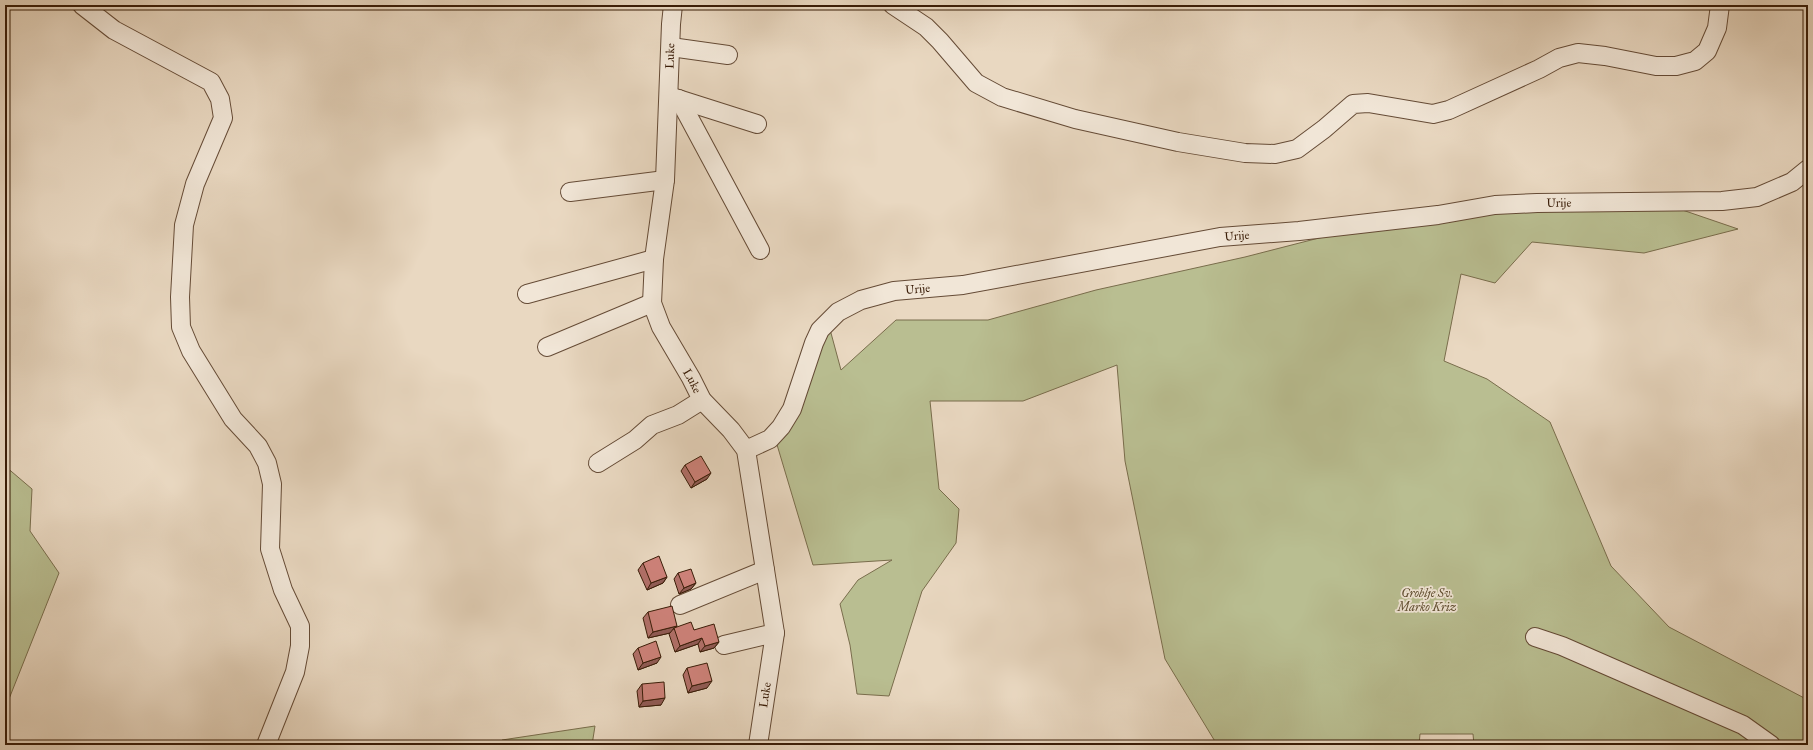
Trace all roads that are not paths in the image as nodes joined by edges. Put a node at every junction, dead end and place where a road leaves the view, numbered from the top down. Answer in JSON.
{"nodes":[{"id":1,"x":82,"y":5,"type":"edge"},
{"id":2,"x":673,"y":5,"type":"edge"},
{"id":3,"x":893,"y":5,"type":"edge"},
{"id":4,"x":1720,"y":5,"type":"edge"},
{"id":5,"x":671,"y":47,"type":"junction"},
{"id":6,"x":728,"y":55,"type":"dead end"},
{"id":7,"x":673,"y":98,"type":"junction"},
{"id":8,"x":757,"y":124,"type":"dead end"},
{"id":9,"x":1808,"y":169,"type":"edge"},
{"id":10,"x":665,"y":180,"type":"junction"},
{"id":11,"x":570,"y":192,"type":"dead end"},
{"id":12,"x":760,"y":250,"type":"dead end"},
{"id":13,"x":654,"y":260,"type":"junction"},
{"id":14,"x":527,"y":294,"type":"dead end"},
{"id":15,"x":652,"y":304,"type":"junction"},
{"id":16,"x":547,"y":347,"type":"dead end"},
{"id":17,"x":702,"y":400,"type":"junction"},
{"id":18,"x":746,"y":450,"type":"junction"},
{"id":19,"x":598,"y":463,"type":"dead end"},
{"id":20,"x":766,"y":570,"type":"junction"},
{"id":21,"x":680,"y":605,"type":"dead end"},
{"id":22,"x":775,"y":633,"type":"junction"},
{"id":23,"x":1535,"y":637,"type":"dead end"},
{"id":24,"x":724,"y":645,"type":"dead end"},
{"id":25,"x":266,"y":745,"type":"edge"},
{"id":26,"x":758,"y":745,"type":"edge"},
{"id":27,"x":1771,"y":745,"type":"edge"}],
"edges":[{"from":1,"to":25,"type":"street"},
{"from":2,"to":5,"type":"street","name":"Luke"},
{"from":3,"to":4,"type":"street"},
{"from":5,"to":6,"type":"street"},
{"from":5,"to":7,"type":"street","name":"Luke"},
{"from":7,"to":8,"type":"street"},
{"from":7,"to":10,"type":"street","name":"Luke"},
{"from":7,"to":12,"type":"street"},
{"from":9,"to":18,"type":"street","name":"Urije"},
{"from":10,"to":11,"type":"street"},
{"from":10,"to":13,"type":"street","name":"Luke"},
{"from":13,"to":14,"type":"street"},
{"from":13,"to":15,"type":"street","name":"Luke"},
{"from":15,"to":16,"type":"street"},
{"from":15,"to":17,"type":"street","name":"Luke"},
{"from":17,"to":18,"type":"street","name":"Luke"},
{"from":17,"to":19,"type":"street"},
{"from":18,"to":20,"type":"street","name":"Luke"},
{"from":20,"to":21,"type":"street"},
{"from":20,"to":22,"type":"street","name":"Luke"},
{"from":22,"to":24,"type":"street"},
{"from":22,"to":26,"type":"street","name":"Luke"},
{"from":23,"to":27,"type":"street"}]}
